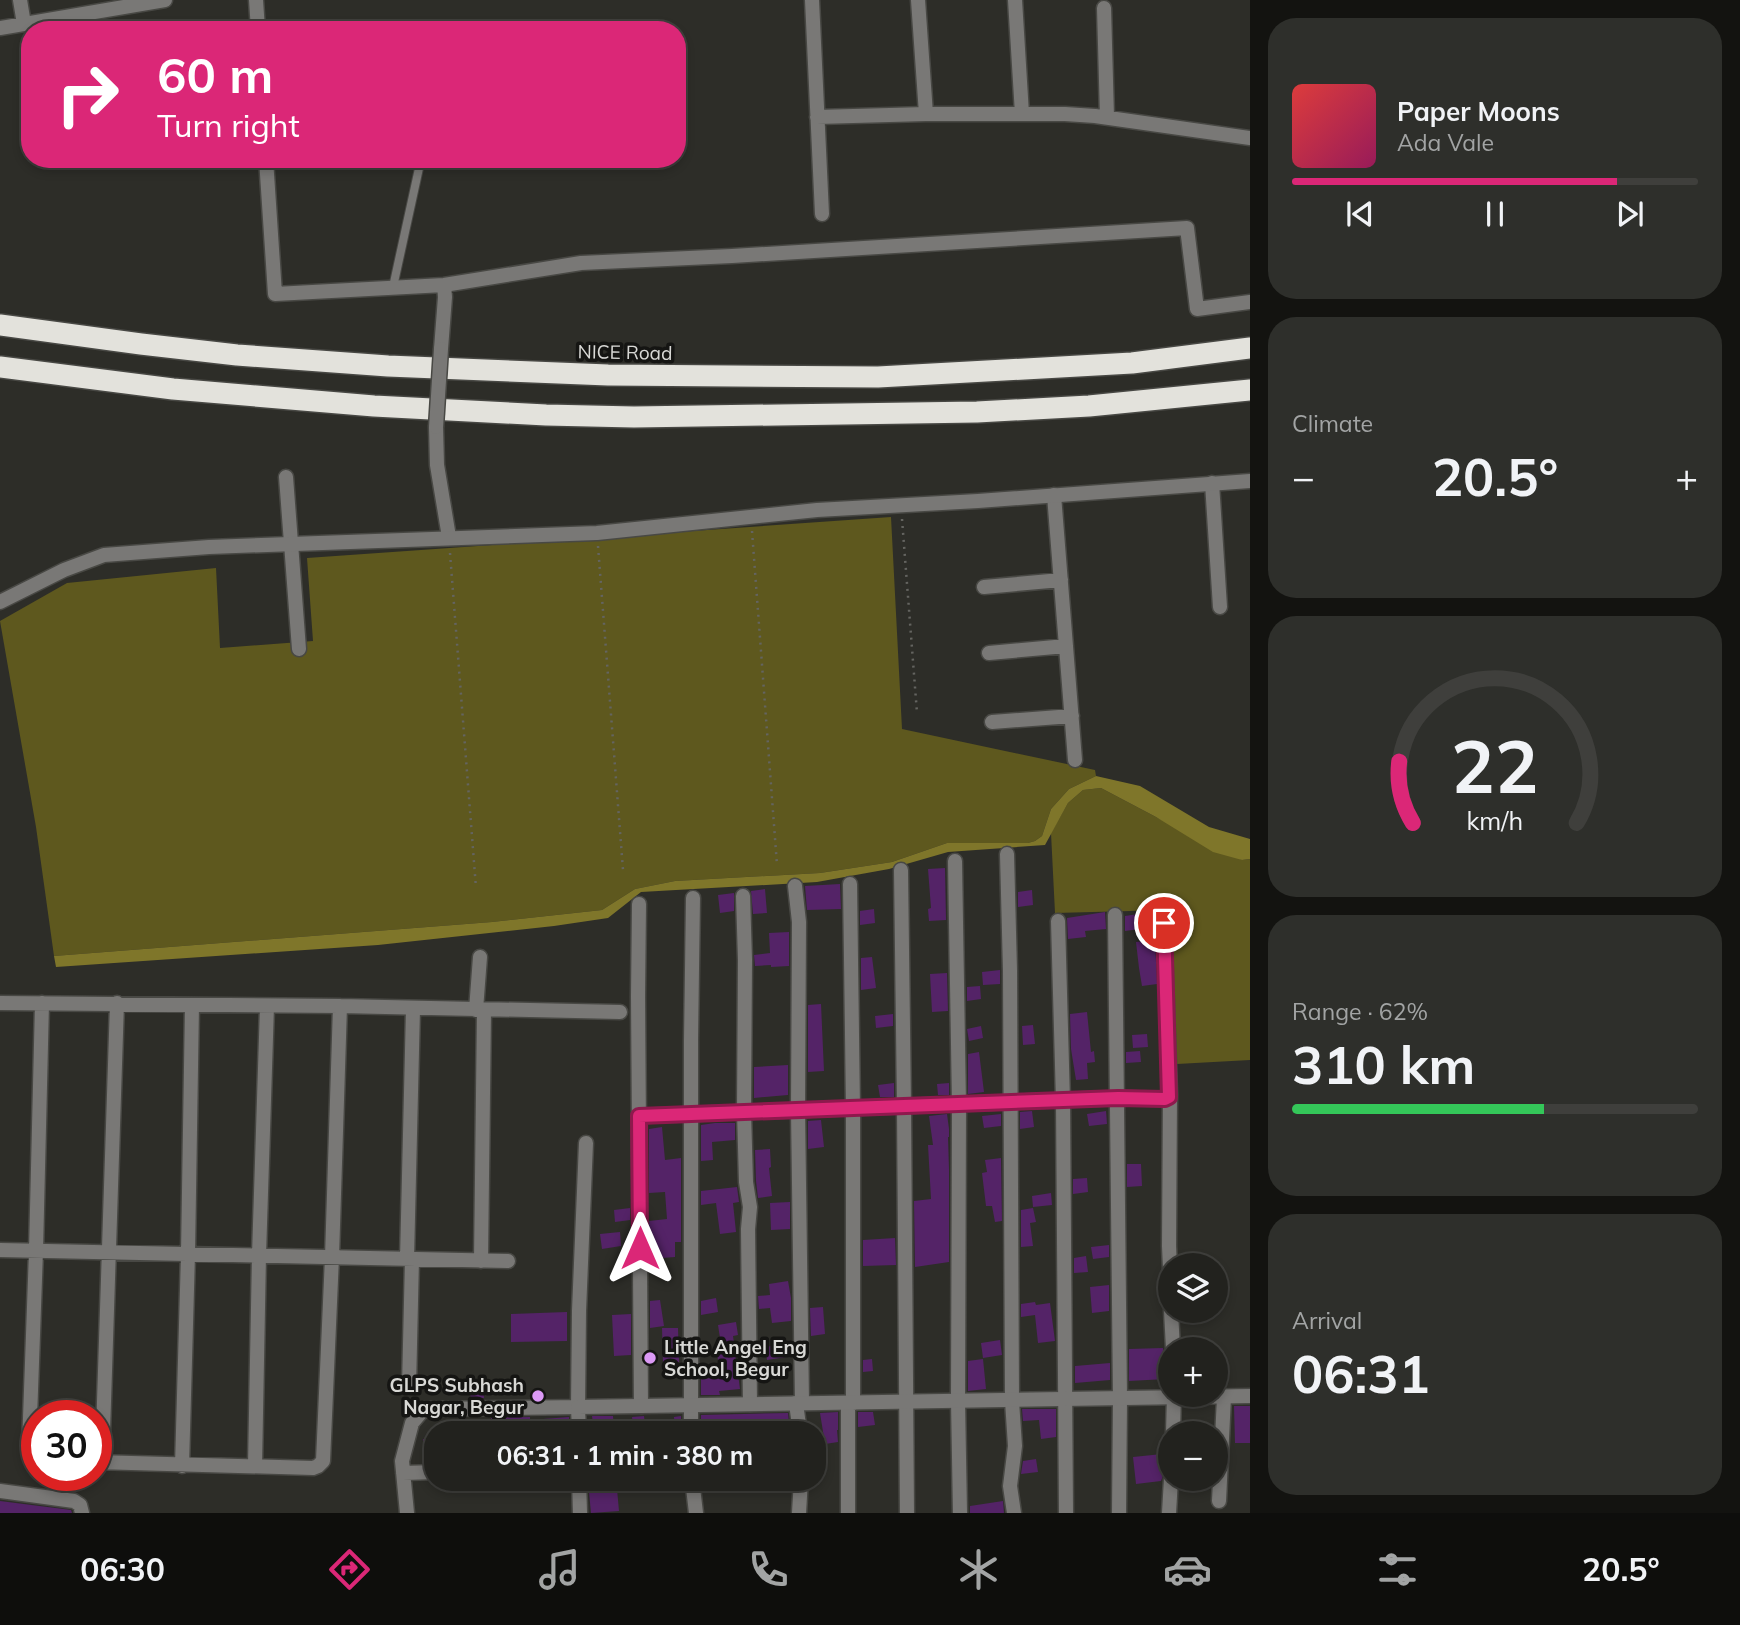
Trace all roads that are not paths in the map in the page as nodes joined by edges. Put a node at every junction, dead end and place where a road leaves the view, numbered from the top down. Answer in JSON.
{"nodes":[{"id":1,"x":20,"y":0,"type":"edge"},
{"id":2,"x":165,"y":0,"type":"edge"},
{"id":3,"x":256,"y":0,"type":"edge"},
{"id":4,"x":812,"y":0,"type":"edge"},
{"id":5,"x":918,"y":0,"type":"edge"},
{"id":6,"x":1015,"y":0,"type":"edge"},
{"id":7,"x":95,"y":5,"type":"edge"},
{"id":8,"x":1104,"y":8,"type":"dead end"},
{"id":9,"x":24,"y":21,"type":"edge"},
{"id":10,"x":35,"y":21,"type":"edge"},
{"id":11,"x":257,"y":21,"type":"edge"},
{"id":12,"x":21,"y":24,"type":"edge"},
{"id":13,"x":0,"y":28,"type":"edge"},
{"id":14,"x":926,"y":114,"type":"junction"},
{"id":15,"x":1022,"y":114,"type":"junction"},
{"id":16,"x":817,"y":117,"type":"junction"},
{"id":17,"x":1107,"y":117,"type":"junction"},
{"id":18,"x":1250,"y":138,"type":"edge"},
{"id":19,"x":267,"y":168,"type":"edge"},
{"id":20,"x":419,"y":168,"type":"edge"},
{"id":21,"x":822,"y":214,"type":"dead end"},
{"id":22,"x":444,"y":285,"type":"junction"},
{"id":23,"x":393,"y":287,"type":"junction"},
{"id":24,"x":1250,"y":302,"type":"edge"},
{"id":25,"x":0,"y":325,"type":"edge"},
{"id":26,"x":1250,"y":348,"type":"edge"},
{"id":27,"x":0,"y":367,"type":"edge"},
{"id":28,"x":1250,"y":390,"type":"edge"},
{"id":29,"x":286,"y":477,"type":"dead end"},
{"id":30,"x":1250,"y":481,"type":"edge"},
{"id":31,"x":1212,"y":483,"type":"junction"},
{"id":32,"x":1054,"y":495,"type":"junction"},
{"id":33,"x":449,"y":537,"type":"junction"},
{"id":34,"x":290,"y":544,"type":"junction"},
{"id":35,"x":1061,"y":580,"type":"junction"},
{"id":36,"x":984,"y":587,"type":"dead end"},
{"id":37,"x":0,"y":602,"type":"edge"},
{"id":38,"x":1220,"y":607,"type":"dead end"},
{"id":39,"x":1066,"y":646,"type":"junction"},
{"id":40,"x":299,"y":649,"type":"dead end"},
{"id":41,"x":989,"y":653,"type":"dead end"},
{"id":42,"x":1072,"y":716,"type":"junction"},
{"id":43,"x":992,"y":722,"type":"dead end"},
{"id":44,"x":1075,"y":760,"type":"dead end"},
{"id":45,"x":1007,"y":854,"type":"dead end"},
{"id":46,"x":955,"y":861,"type":"dead end"},
{"id":47,"x":901,"y":870,"type":"dead end"},
{"id":48,"x":850,"y":884,"type":"dead end"},
{"id":49,"x":795,"y":886,"type":"dead end"},
{"id":50,"x":743,"y":896,"type":"dead end"},
{"id":51,"x":693,"y":898,"type":"dead end"},
{"id":52,"x":639,"y":904,"type":"dead end"},
{"id":53,"x":1115,"y":915,"type":"dead end"},
{"id":54,"x":1058,"y":921,"type":"dead end"},
{"id":55,"x":1164,"y":923,"type":"dead end"},
{"id":56,"x":480,"y":957,"type":"dead end"},
{"id":57,"x":0,"y":1003,"type":"edge"},
{"id":58,"x":42,"y":1003,"type":"junction"},
{"id":59,"x":117,"y":1003,"type":"junction"},
{"id":60,"x":192,"y":1004,"type":"junction"},
{"id":61,"x":267,"y":1006,"type":"junction"},
{"id":62,"x":340,"y":1006,"type":"junction"},
{"id":63,"x":412,"y":1009,"type":"junction"},
{"id":64,"x":480,"y":1010,"type":"junction"},
{"id":65,"x":620,"y":1012,"type":"dead end"},
{"id":66,"x":1169,"y":1097,"type":"junction"},
{"id":67,"x":1118,"y":1098,"type":"junction"},
{"id":68,"x":1063,"y":1101,"type":"junction"},
{"id":69,"x":1010,"y":1102,"type":"junction"},
{"id":70,"x":959,"y":1104,"type":"junction"},
{"id":71,"x":904,"y":1107,"type":"junction"},
{"id":72,"x":853,"y":1109,"type":"junction"},
{"id":73,"x":798,"y":1110,"type":"junction"},
{"id":74,"x":744,"y":1112,"type":"junction"},
{"id":75,"x":691,"y":1114,"type":"junction"},
{"id":76,"x":639,"y":1116,"type":"junction"},
{"id":77,"x":586,"y":1143,"type":"dead end"},
{"id":78,"x":0,"y":1250,"type":"edge"},
{"id":79,"x":36,"y":1251,"type":"junction"},
{"id":80,"x":109,"y":1252,"type":"junction"},
{"id":81,"x":1171,"y":1253,"type":"edge"},
{"id":82,"x":188,"y":1254,"type":"junction"},
{"id":83,"x":259,"y":1255,"type":"junction"},
{"id":84,"x":332,"y":1257,"type":"junction"},
{"id":85,"x":410,"y":1259,"type":"junction"},
{"id":86,"x":481,"y":1261,"type":"junction"},
{"id":87,"x":508,"y":1261,"type":"dead end"},
{"id":88,"x":410,"y":1387,"type":"dead end"},
{"id":89,"x":1250,"y":1396,"type":"edge"},
{"id":90,"x":1158,"y":1397,"type":"edge"},
{"id":91,"x":1228,"y":1397,"type":"edge"},
{"id":92,"x":1121,"y":1399,"type":"junction"},
{"id":93,"x":31,"y":1400,"type":"edge"},
{"id":94,"x":102,"y":1400,"type":"edge"},
{"id":95,"x":1065,"y":1400,"type":"junction"},
{"id":96,"x":958,"y":1401,"type":"junction"},
{"id":97,"x":1012,"y":1401,"type":"junction"},
{"id":98,"x":906,"y":1402,"type":"junction"},
{"id":99,"x":851,"y":1403,"type":"junction"},
{"id":100,"x":750,"y":1404,"type":"junction"},
{"id":101,"x":799,"y":1404,"type":"junction"},
{"id":102,"x":691,"y":1405,"type":"junction"},
{"id":103,"x":641,"y":1406,"type":"junction"},
{"id":104,"x":578,"y":1407,"type":"junction"},
{"id":105,"x":1224,"y":1407,"type":"edge"},
{"id":106,"x":579,"y":1421,"type":"edge"},
{"id":107,"x":691,"y":1421,"type":"edge"},
{"id":108,"x":800,"y":1421,"type":"edge"},
{"id":109,"x":112,"y":1463,"type":"edge"},
{"id":110,"x":182,"y":1466,"type":"junction"},
{"id":111,"x":255,"y":1466,"type":"junction"},
{"id":112,"x":424,"y":1472,"type":"edge"},
{"id":113,"x":403,"y":1473,"type":"junction"},
{"id":114,"x":0,"y":1491,"type":"edge"},
{"id":115,"x":579,"y":1491,"type":"edge"},
{"id":116,"x":693,"y":1491,"type":"edge"},
{"id":117,"x":800,"y":1491,"type":"edge"},
{"id":118,"x":1170,"y":1491,"type":"edge"},
{"id":119,"x":1219,"y":1501,"type":"dead end"},
{"id":120,"x":82,"y":1513,"type":"edge"},
{"id":121,"x":407,"y":1513,"type":"edge"},
{"id":122,"x":580,"y":1513,"type":"edge"},
{"id":123,"x":696,"y":1513,"type":"edge"},
{"id":124,"x":799,"y":1513,"type":"edge"},
{"id":125,"x":848,"y":1513,"type":"edge"},
{"id":126,"x":906,"y":1513,"type":"edge"},
{"id":127,"x":960,"y":1513,"type":"edge"},
{"id":128,"x":1014,"y":1513,"type":"edge"},
{"id":129,"x":1066,"y":1513,"type":"edge"},
{"id":130,"x":1119,"y":1513,"type":"edge"},
{"id":131,"x":1169,"y":1513,"type":"edge"}],
"edges":[{"from":1,"to":9,"type":"street"},
{"from":2,"to":7,"type":"street"},
{"from":3,"to":11,"type":"street"},
{"from":4,"to":16,"type":"street"},
{"from":5,"to":14,"type":"street"},
{"from":6,"to":15,"type":"street"},
{"from":7,"to":10,"type":"street"},
{"from":8,"to":17,"type":"street"},
{"from":12,"to":13,"type":"street"},
{"from":14,"to":15,"type":"street"},
{"from":14,"to":16,"type":"street"},
{"from":15,"to":17,"type":"street"},
{"from":16,"to":21,"type":"street"},
{"from":17,"to":18,"type":"street"},
{"from":19,"to":23,"type":"street"},
{"from":20,"to":23,"type":"lane"},
{"from":22,"to":23,"type":"street"},
{"from":22,"to":24,"type":"street"},
{"from":22,"to":33,"type":"street","bridge":true},
{"from":25,"to":26,"type":"highway","name":"NICE Road"},
{"from":27,"to":28,"type":"highway"},
{"from":29,"to":34,"type":"street"},
{"from":30,"to":31,"type":"street"},
{"from":31,"to":32,"type":"street"},
{"from":31,"to":38,"type":"street"},
{"from":32,"to":33,"type":"street"},
{"from":32,"to":35,"type":"street"},
{"from":33,"to":34,"type":"street"},
{"from":34,"to":37,"type":"street"},
{"from":34,"to":40,"type":"street"},
{"from":35,"to":36,"type":"street"},
{"from":35,"to":39,"type":"street"},
{"from":39,"to":41,"type":"street"},
{"from":39,"to":42,"type":"street"},
{"from":42,"to":43,"type":"street"},
{"from":42,"to":44,"type":"street"},
{"from":45,"to":69,"type":"street"},
{"from":46,"to":70,"type":"street"},
{"from":47,"to":71,"type":"street"},
{"from":48,"to":72,"type":"street"},
{"from":49,"to":73,"type":"street"},
{"from":50,"to":74,"type":"street"},
{"from":51,"to":75,"type":"street"},
{"from":52,"to":76,"type":"street"},
{"from":53,"to":67,"type":"street"},
{"from":54,"to":68,"type":"street"},
{"from":55,"to":66,"type":"street"},
{"from":56,"to":64,"type":"street"},
{"from":57,"to":58,"type":"street"},
{"from":58,"to":59,"type":"street"},
{"from":58,"to":79,"type":"street"},
{"from":59,"to":60,"type":"street"},
{"from":59,"to":80,"type":"street"},
{"from":60,"to":61,"type":"street"},
{"from":60,"to":82,"type":"street"},
{"from":61,"to":62,"type":"street"},
{"from":61,"to":83,"type":"street"},
{"from":62,"to":63,"type":"street"},
{"from":62,"to":84,"type":"street"},
{"from":63,"to":64,"type":"street"},
{"from":63,"to":85,"type":"street"},
{"from":64,"to":65,"type":"street"},
{"from":64,"to":86,"type":"street"},
{"from":66,"to":67,"type":"street"},
{"from":66,"to":81,"type":"street"},
{"from":67,"to":68,"type":"street"},
{"from":67,"to":92,"type":"street"},
{"from":68,"to":69,"type":"street"},
{"from":68,"to":95,"type":"street"},
{"from":69,"to":70,"type":"street"},
{"from":69,"to":97,"type":"street"},
{"from":70,"to":71,"type":"street"},
{"from":70,"to":96,"type":"street"},
{"from":71,"to":72,"type":"street"},
{"from":71,"to":98,"type":"street"},
{"from":72,"to":73,"type":"street"},
{"from":72,"to":99,"type":"street"},
{"from":73,"to":74,"type":"street"},
{"from":73,"to":101,"type":"street"},
{"from":74,"to":75,"type":"street"},
{"from":74,"to":100,"type":"street"},
{"from":75,"to":76,"type":"street"},
{"from":75,"to":102,"type":"street"},
{"from":76,"to":103,"type":"street"},
{"from":77,"to":104,"type":"street"},
{"from":78,"to":79,"type":"street"},
{"from":79,"to":80,"type":"street"},
{"from":79,"to":93,"type":"street"},
{"from":80,"to":82,"type":"street"},
{"from":80,"to":94,"type":"street"},
{"from":82,"to":83,"type":"street"},
{"from":82,"to":110,"type":"street"},
{"from":83,"to":84,"type":"street"},
{"from":83,"to":111,"type":"street"},
{"from":84,"to":85,"type":"street"},
{"from":84,"to":111,"type":"street"},
{"from":85,"to":86,"type":"street"},
{"from":85,"to":88,"type":"street"},
{"from":86,"to":87,"type":"street"},
{"from":89,"to":91,"type":"street"},
{"from":90,"to":92,"type":"street"},
{"from":92,"to":95,"type":"street"},
{"from":92,"to":130,"type":"street"},
{"from":95,"to":97,"type":"street"},
{"from":95,"to":129,"type":"street"},
{"from":96,"to":97,"type":"street"},
{"from":96,"to":98,"type":"street"},
{"from":96,"to":127,"type":"street"},
{"from":97,"to":128,"type":"street"},
{"from":98,"to":99,"type":"street"},
{"from":98,"to":126,"type":"street"},
{"from":99,"to":101,"type":"street"},
{"from":99,"to":125,"type":"street"},
{"from":100,"to":101,"type":"street"},
{"from":100,"to":102,"type":"street"},
{"from":101,"to":108,"type":"street"},
{"from":102,"to":103,"type":"street"},
{"from":102,"to":107,"type":"street"},
{"from":103,"to":104,"type":"street"},
{"from":104,"to":106,"type":"street"},
{"from":104,"to":113,"type":"street"},
{"from":105,"to":119,"type":"street"},
{"from":109,"to":110,"type":"street"},
{"from":110,"to":111,"type":"street"},
{"from":112,"to":113,"type":"street"},
{"from":113,"to":121,"type":"street"},
{"from":114,"to":120,"type":"street"},
{"from":115,"to":122,"type":"street"},
{"from":116,"to":123,"type":"street"},
{"from":117,"to":124,"type":"street"},
{"from":118,"to":131,"type":"street"}]}
